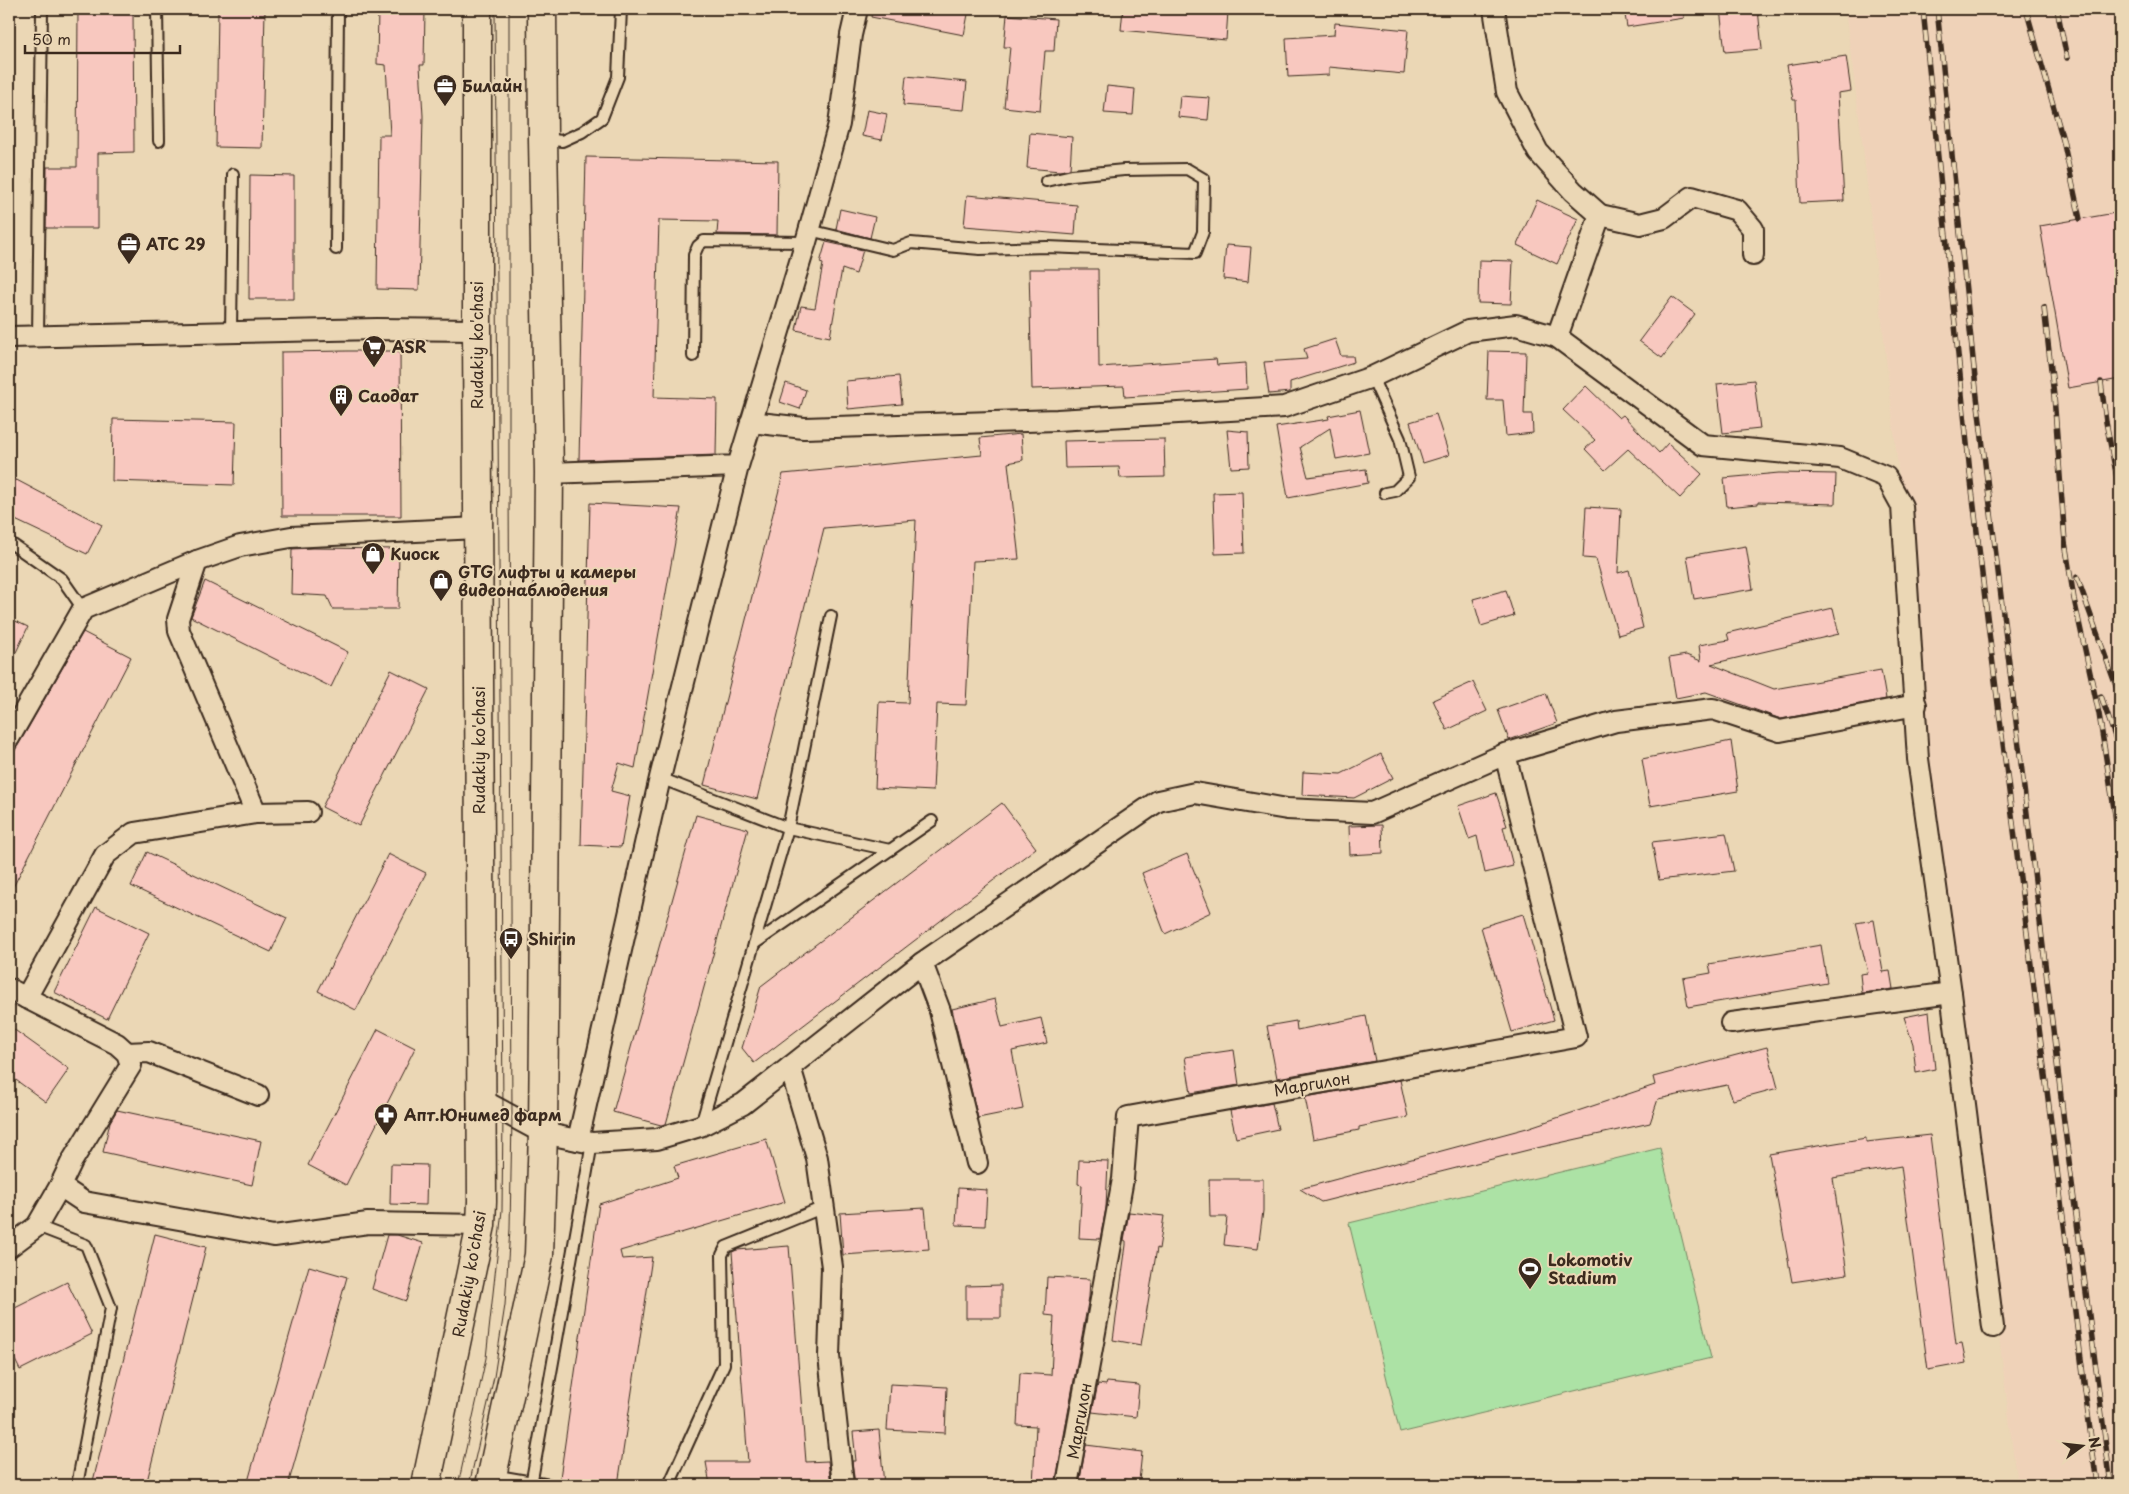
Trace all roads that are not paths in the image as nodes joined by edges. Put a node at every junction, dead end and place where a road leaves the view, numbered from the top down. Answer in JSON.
{"nodes":[{"id":1,"x":42,"y":9,"type":"edge"},
{"id":2,"x":157,"y":9,"type":"edge"},
{"id":3,"x":338,"y":9,"type":"edge"},
{"id":4,"x":477,"y":9,"type":"edge"},
{"id":5,"x":542,"y":9,"type":"edge"},
{"id":6,"x":621,"y":9,"type":"edge"},
{"id":7,"x":857,"y":9,"type":"edge"},
{"id":8,"x":1494,"y":9,"type":"edge"},
{"id":9,"x":543,"y":139,"type":"junction"},
{"id":10,"x":159,"y":141,"type":"dead end"},
{"id":11,"x":233,"y":174,"type":"dead end"},
{"id":12,"x":1046,"y":182,"type":"dead end"},
{"id":13,"x":1600,"y":215,"type":"junction"},
{"id":14,"x":808,"y":236,"type":"junction"},
{"id":15,"x":336,"y":249,"type":"dead end"},
{"id":16,"x":1753,"y":255,"type":"dead end"},
{"id":17,"x":477,"y":330,"type":"junction"},
{"id":18,"x":231,"y":332,"type":"junction"},
{"id":19,"x":9,"y":337,"type":"edge"},
{"id":20,"x":38,"y":337,"type":"junction"},
{"id":21,"x":1557,"y":337,"type":"junction"},
{"id":22,"x":693,"y":356,"type":"dead end"},
{"id":23,"x":1372,"y":377,"type":"junction"},
{"id":24,"x":751,"y":422,"type":"junction"},
{"id":25,"x":738,"y":466,"type":"junction"},
{"id":26,"x":549,"y":473,"type":"junction"},
{"id":27,"x":1385,"y":493,"type":"dead end"},
{"id":28,"x":478,"y":528,"type":"junction"},
{"id":29,"x":9,"y":542,"type":"edge"},
{"id":30,"x":197,"y":561,"type":"junction"},
{"id":31,"x":82,"y":609,"type":"junction"},
{"id":32,"x":831,"y":616,"type":"dead end"},
{"id":33,"x":1916,"y":705,"type":"junction"},
{"id":34,"x":9,"y":738,"type":"edge"},
{"id":35,"x":1505,"y":754,"type":"junction"},
{"id":36,"x":660,"y":778,"type":"junction"},
{"id":37,"x":256,"y":812,"type":"junction"},
{"id":38,"x":308,"y":812,"type":"dead end"},
{"id":39,"x":932,"y":821,"type":"dead end"},
{"id":40,"x":788,"y":828,"type":"junction"},
{"id":41,"x":890,"y":850,"type":"junction"},
{"id":42,"x":754,"y":944,"type":"junction"},
{"id":43,"x":922,"y":963,"type":"junction"},
{"id":44,"x":17,"y":993,"type":"edge"},
{"id":45,"x":1952,"y":993,"type":"junction"},
{"id":46,"x":1731,"y":1023,"type":"dead end"},
{"id":47,"x":127,"y":1053,"type":"junction"},
{"id":48,"x":790,"y":1068,"type":"junction"},
{"id":49,"x":258,"y":1095,"type":"dead end"},
{"id":50,"x":482,"y":1100,"type":"junction"},
{"id":51,"x":700,"y":1126,"type":"junction"},
{"id":52,"x":543,"y":1133,"type":"junction"},
{"id":53,"x":585,"y":1142,"type":"junction"},
{"id":54,"x":977,"y":1163,"type":"dead end"},
{"id":55,"x":60,"y":1186,"type":"junction"},
{"id":56,"x":824,"y":1208,"type":"junction"},
{"id":57,"x":481,"y":1225,"type":"junction"},
{"id":58,"x":37,"y":1226,"type":"junction"},
{"id":59,"x":9,"y":1247,"type":"edge"},
{"id":60,"x":1993,"y":1327,"type":"dead end"},
{"id":61,"x":491,"y":1480,"type":"edge"},
{"id":62,"x":531,"y":1484,"type":"edge"},
{"id":63,"x":77,"y":1485,"type":"edge"},
{"id":64,"x":426,"y":1485,"type":"edge"},
{"id":65,"x":550,"y":1485,"type":"edge"},
{"id":66,"x":669,"y":1485,"type":"edge"},
{"id":67,"x":843,"y":1485,"type":"edge"},
{"id":68,"x":1067,"y":1485,"type":"edge"}],
"edges":[{"from":1,"to":20,"type":"lane"},
{"from":2,"to":10,"type":"lane"},
{"from":3,"to":15,"type":"lane"},
{"from":4,"to":17,"type":"main road","name":"Rudakiy ko'chasi"},
{"from":5,"to":9,"type":"main road"},
{"from":6,"to":9,"type":"lane"},
{"from":7,"to":14,"type":"street"},
{"from":8,"to":13,"type":"street"},
{"from":9,"to":26,"type":"main road"},
{"from":11,"to":18,"type":"lane"},
{"from":12,"to":14,"type":"lane"},
{"from":13,"to":16,"type":"street"},
{"from":13,"to":21,"type":"street"},
{"from":14,"to":22,"type":"lane"},
{"from":14,"to":24,"type":"street"},
{"from":17,"to":18,"type":"street"},
{"from":17,"to":28,"type":"main road","name":"Rudakiy ko'chasi"},
{"from":18,"to":20,"type":"street"},
{"from":19,"to":20,"type":"street"},
{"from":21,"to":23,"type":"street"},
{"from":21,"to":33,"type":"street"},
{"from":23,"to":24,"type":"street"},
{"from":23,"to":27,"type":"lane"},
{"from":24,"to":25,"type":"street"},
{"from":25,"to":26,"type":"street"},
{"from":25,"to":36,"type":"street"},
{"from":26,"to":52,"type":"main road"},
{"from":28,"to":30,"type":"street"},
{"from":28,"to":50,"type":"main road","name":"Rudakiy ko'chasi"},
{"from":29,"to":31,"type":"lane"},
{"from":30,"to":31,"type":"street"},
{"from":30,"to":37,"type":"street"},
{"from":31,"to":34,"type":"street"},
{"from":32,"to":40,"type":"lane"},
{"from":33,"to":35,"type":"street"},
{"from":33,"to":45,"type":"street"},
{"from":35,"to":43,"type":"street"},
{"from":35,"to":68,"type":"street","name":"Маргилон"},
{"from":36,"to":40,"type":"lane"},
{"from":36,"to":53,"type":"street"},
{"from":37,"to":38,"type":"street"},
{"from":37,"to":44,"type":"street"},
{"from":39,"to":41,"type":"lane"},
{"from":40,"to":41,"type":"lane"},
{"from":40,"to":42,"type":"lane"},
{"from":41,"to":42,"type":"lane"},
{"from":42,"to":51,"type":"lane"},
{"from":43,"to":48,"type":"street"},
{"from":43,"to":54,"type":"street"},
{"from":44,"to":47,"type":"street"},
{"from":45,"to":46,"type":"street"},
{"from":45,"to":60,"type":"street"},
{"from":47,"to":49,"type":"street"},
{"from":47,"to":55,"type":"street"},
{"from":48,"to":51,"type":"street"},
{"from":48,"to":56,"type":"street"},
{"from":50,"to":52,"type":"street"},
{"from":50,"to":57,"type":"main road","name":"Rudakiy ko'chasi"},
{"from":51,"to":53,"type":"street"},
{"from":52,"to":53,"type":"street"},
{"from":52,"to":61,"type":"main road"},
{"from":53,"to":62,"type":"lane"},
{"from":55,"to":57,"type":"street"},
{"from":55,"to":58,"type":"street"},
{"from":56,"to":66,"type":"lane"},
{"from":56,"to":67,"type":"street"},
{"from":57,"to":64,"type":"main road","name":"Rudakiy ko'chasi"},
{"from":58,"to":59,"type":"street"},
{"from":58,"to":63,"type":"lane"},
{"from":61,"to":62,"type":"lane"},
{"from":62,"to":65,"type":"lane"}]}
